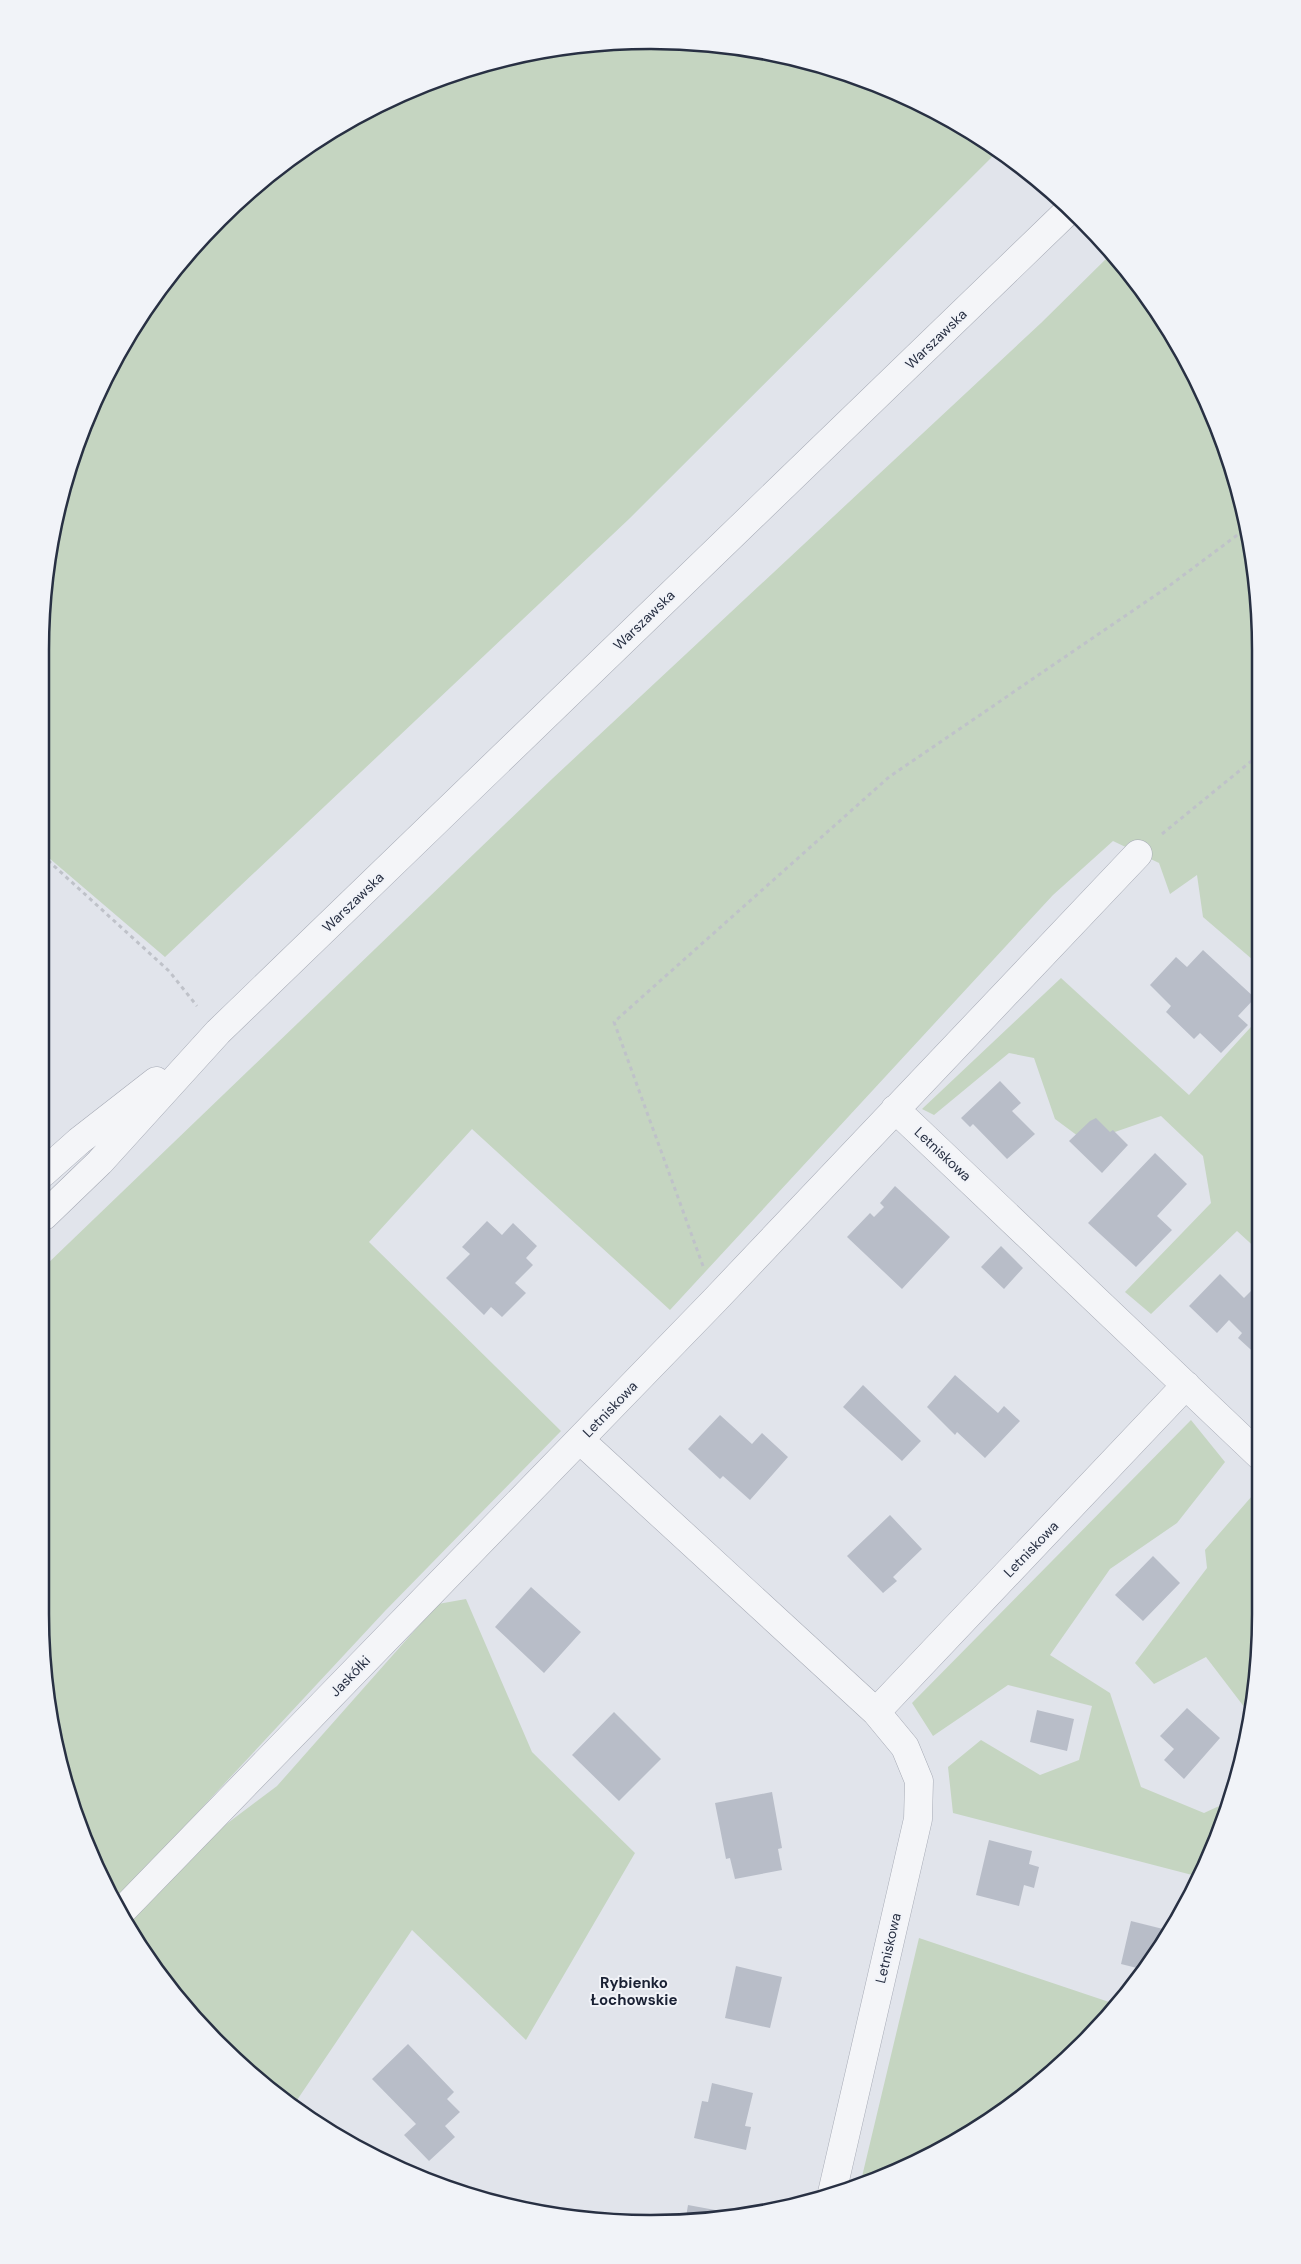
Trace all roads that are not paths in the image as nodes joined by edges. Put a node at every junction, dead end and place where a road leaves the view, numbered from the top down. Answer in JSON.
{"nodes":[{"id":1,"x":1065,"y":214,"type":"edge"},
{"id":2,"x":1138,"y":854,"type":"road end"},
{"id":3,"x":218,"y":1032,"type":"junction"},
{"id":4,"x":895,"y":1109,"type":"junction"},
{"id":5,"x":49,"y":1168,"type":"edge"},
{"id":6,"x":49,"y":1211,"type":"edge"},
{"id":7,"x":1186,"y":1385,"type":"junction"},
{"id":8,"x":580,"y":1440,"type":"junction"},
{"id":9,"x":1252,"y":1448,"type":"edge"},
{"id":10,"x":876,"y":1712,"type":"junction"},
{"id":11,"x":125,"y":1907,"type":"edge"},
{"id":12,"x":834,"y":2186,"type":"edge"}],
"edges":[{"from":1,"to":3,"type":"street","name":"Warszawska"},
{"from":2,"to":4,"type":"street","name":"Letniskowa"},
{"from":3,"to":5,"type":"street","name":"Warszawska"},
{"from":3,"to":6,"type":"street","name":"Warszawska"},
{"from":4,"to":7,"type":"street","name":"Letniskowa"},
{"from":4,"to":8,"type":"street","name":"Letniskowa"},
{"from":7,"to":9,"type":"street","name":"Letniskowa"},
{"from":7,"to":10,"type":"street","name":"Letniskowa"},
{"from":8,"to":10,"type":"street","name":"Letniskowa"},
{"from":8,"to":11,"type":"street","name":"Jaskółki"},
{"from":10,"to":12,"type":"street","name":"Letniskowa"}]}
